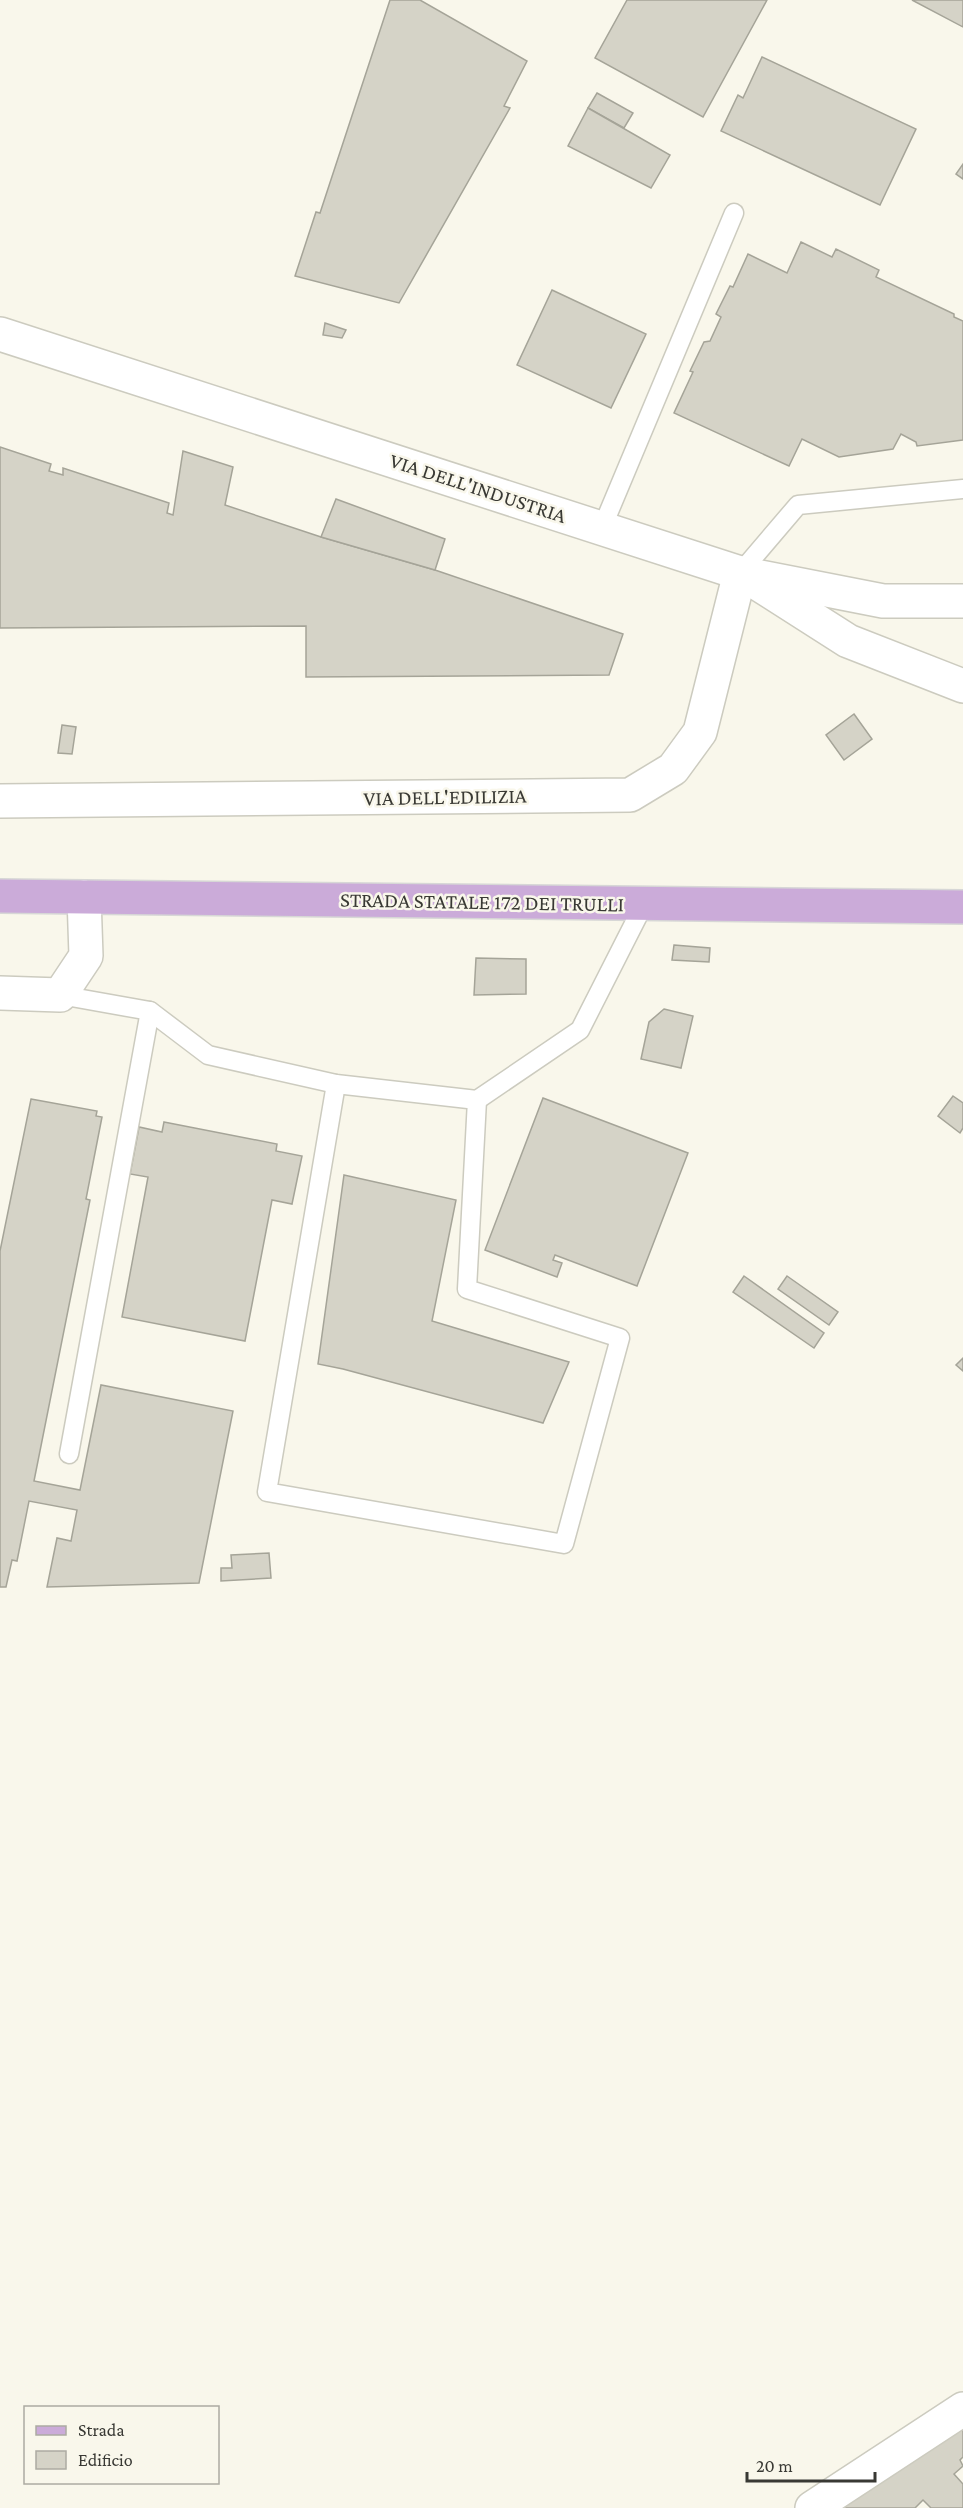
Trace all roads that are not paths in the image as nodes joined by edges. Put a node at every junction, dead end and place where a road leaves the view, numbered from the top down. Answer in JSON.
{"nodes":[{"id":1,"x":734,"y":213,"type":"dead end"},
{"id":2,"x":0,"y":334,"type":"edge"},
{"id":3,"x":963,"y":489,"type":"edge"},
{"id":4,"x":602,"y":528,"type":"junction"},
{"id":5,"x":740,"y":573,"type":"junction"},
{"id":6,"x":963,"y":601,"type":"edge"},
{"id":7,"x":963,"y":686,"type":"edge"},
{"id":8,"x":0,"y":801,"type":"edge"},
{"id":9,"x":0,"y":896,"type":"edge"},
{"id":10,"x":84,"y":897,"type":"junction"},
{"id":11,"x":644,"y":904,"type":"junction"},
{"id":12,"x":963,"y":907,"type":"edge"},
{"id":13,"x":0,"y":993,"type":"edge"},
{"id":14,"x":60,"y":995,"type":"junction"},
{"id":15,"x":150,"y":1011,"type":"junction"},
{"id":16,"x":336,"y":1084,"type":"junction"},
{"id":17,"x":477,"y":1100,"type":"junction"},
{"id":18,"x":69,"y":1454,"type":"dead end"},
{"id":19,"x":963,"y":2409,"type":"edge"},
{"id":20,"x":812,"y":2508,"type":"edge"}],
"edges":[{"from":1,"to":4,"type":"lane"},
{"from":2,"to":4,"type":"street","name":"VIA DELL'INDUSTRIA"},
{"from":3,"to":5,"type":"lane"},
{"from":4,"to":5,"type":"street","name":"VIA DELL'INDUSTRIA"},
{"from":5,"to":6,"type":"street","name":"VIA DELL'INDUSTRIA"},
{"from":5,"to":7,"type":"street"},
{"from":5,"to":8,"type":"street","name":"VIA DELL'EDILIZIA"},
{"from":9,"to":10,"type":"main road","name":"STRADA STATALE 172 DEI TRULLI"},
{"from":10,"to":11,"type":"main road","name":"STRADA STATALE 172 DEI TRULLI"},
{"from":10,"to":14,"type":"street"},
{"from":11,"to":12,"type":"main road","name":"STRADA STATALE 172 DEI TRULLI"},
{"from":11,"to":17,"type":"lane"},
{"from":13,"to":14,"type":"street"},
{"from":14,"to":15,"type":"lane"},
{"from":15,"to":16,"type":"lane"},
{"from":15,"to":18,"type":"lane"},
{"from":16,"to":17,"type":"lane"},
{"from":16,"to":17,"type":"lane"},
{"from":19,"to":20,"type":"street"}]}
